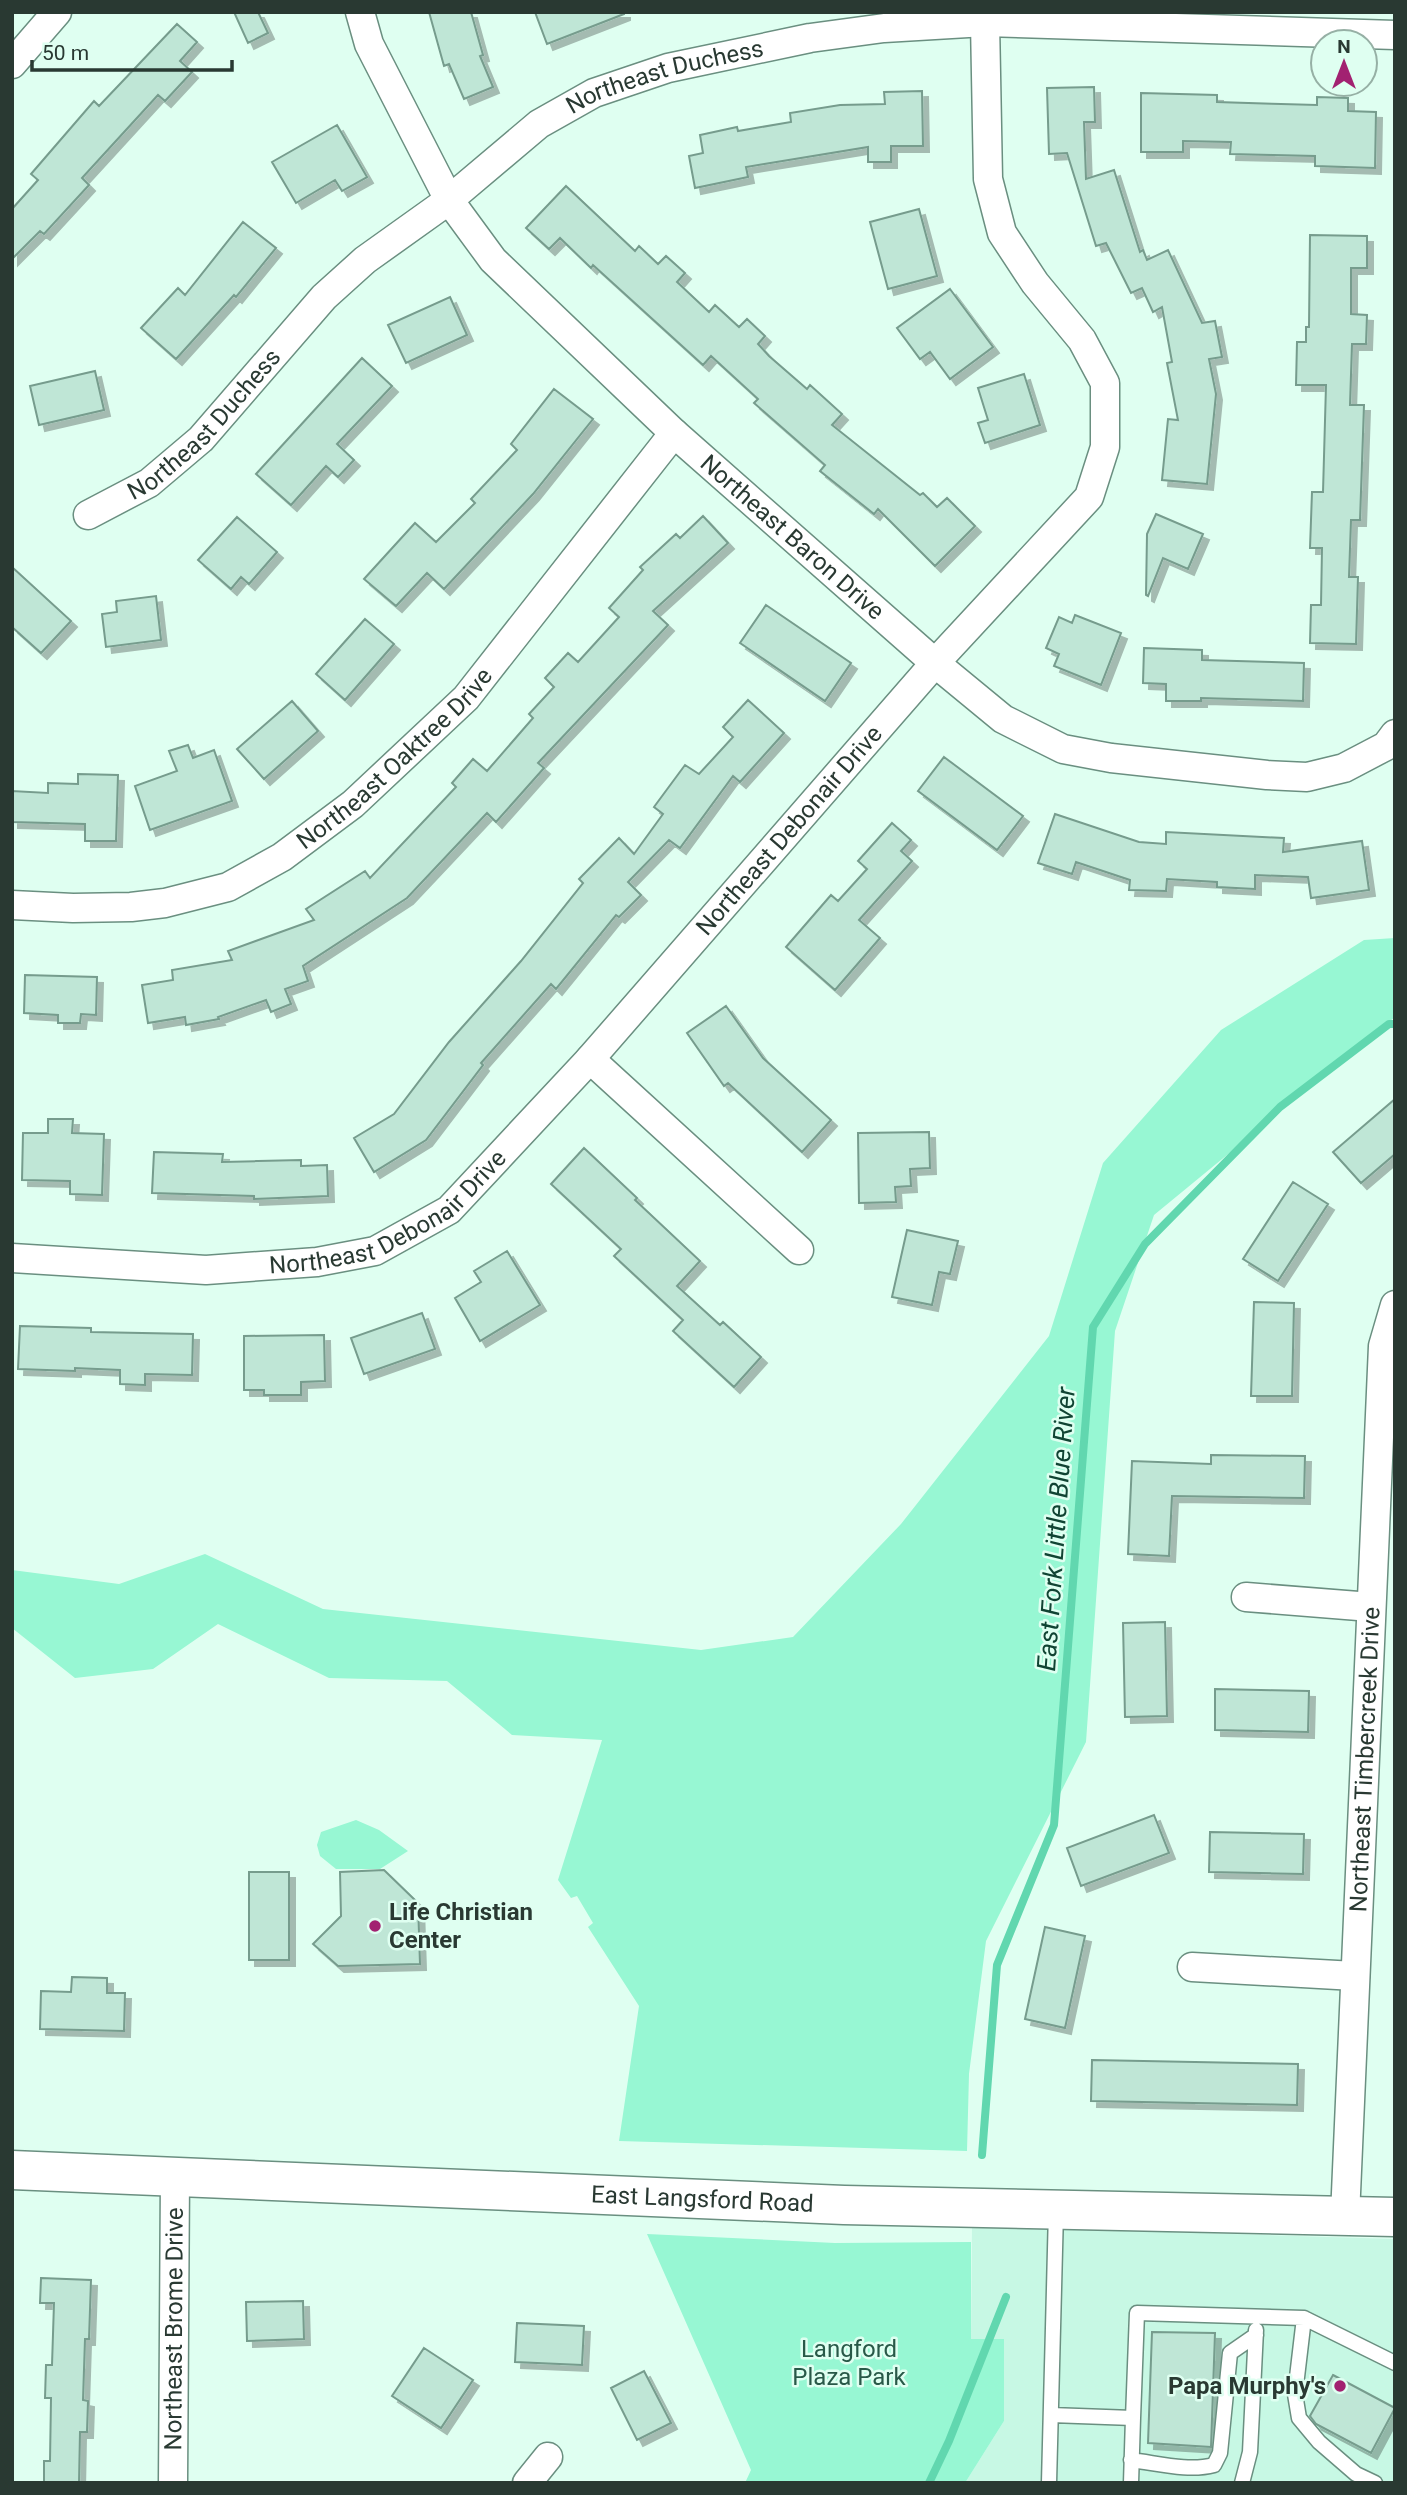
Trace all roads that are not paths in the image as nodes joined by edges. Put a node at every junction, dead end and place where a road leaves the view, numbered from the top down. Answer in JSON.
{"nodes":[{"id":1,"x":57,"y":12,"type":"edge"},
{"id":2,"x":360,"y":12,"type":"edge"},
{"id":3,"x":985,"y":22,"type":"junction"},
{"id":4,"x":1395,"y":35,"type":"edge"},
{"id":5,"x":12,"y":64,"type":"edge"},
{"id":6,"x":449,"y":200,"type":"junction"},
{"id":7,"x":674,"y":433,"type":"junction"},
{"id":8,"x":88,"y":515,"type":"dead end"},
{"id":9,"x":935,"y":663,"type":"junction"},
{"id":10,"x":1395,"y":734,"type":"edge"},
{"id":11,"x":12,"y":905,"type":"edge"},
{"id":12,"x":590,"y":1059,"type":"junction"},
{"id":13,"x":799,"y":1250,"type":"dead end"},
{"id":14,"x":12,"y":1258,"type":"edge"},
{"id":15,"x":1395,"y":1305,"type":"edge"},
{"id":16,"x":1246,"y":1597,"type":"dead end"},
{"id":17,"x":1371,"y":1607,"type":"junction"},
{"id":18,"x":1192,"y":1967,"type":"dead end"},
{"id":19,"x":1355,"y":1976,"type":"junction"},
{"id":20,"x":12,"y":2171,"type":"edge"},
{"id":21,"x":175,"y":2176,"type":"junction"},
{"id":22,"x":1056,"y":2210,"type":"junction"},
{"id":23,"x":1345,"y":2216,"type":"junction"},
{"id":24,"x":1395,"y":2217,"type":"edge"},
{"id":25,"x":1257,"y":2318,"type":"junction"},
{"id":26,"x":1304,"y":2318,"type":"junction"},
{"id":27,"x":1256,"y":2335,"type":"junction"},
{"id":28,"x":1395,"y":2363,"type":"edge"},
{"id":29,"x":1051,"y":2415,"type":"junction"},
{"id":30,"x":1133,"y":2418,"type":"junction"},
{"id":31,"x":548,"y":2457,"type":"dead end"},
{"id":32,"x":1131,"y":2460,"type":"junction"},
{"id":33,"x":173,"y":2483,"type":"edge"},
{"id":34,"x":527,"y":2483,"type":"edge"},
{"id":35,"x":1049,"y":2483,"type":"edge"},
{"id":36,"x":1130,"y":2483,"type":"edge"},
{"id":37,"x":1242,"y":2483,"type":"edge"},
{"id":38,"x":1375,"y":2483,"type":"edge"}],
"edges":[{"from":1,"to":5,"type":"street"},
{"from":2,"to":6,"type":"street","name":"Northeast Baron Drive"},
{"from":3,"to":4,"type":"street","name":"Northeast Duchess"},
{"from":3,"to":6,"type":"street","name":"Northeast Duchess"},
{"from":3,"to":9,"type":"street","name":"Northeast Debonair Drive"},
{"from":6,"to":7,"type":"street","name":"Northeast Baron Drive"},
{"from":6,"to":8,"type":"street","name":"Northeast Duchess"},
{"from":7,"to":9,"type":"street","name":"Northeast Baron Drive"},
{"from":7,"to":11,"type":"street","name":"Northeast Oaktree Drive"},
{"from":9,"to":10,"type":"street","name":"Northeast Baron Drive"},
{"from":9,"to":12,"type":"street","name":"Northeast Debonair Drive"},
{"from":12,"to":13,"type":"street"},
{"from":12,"to":14,"type":"street","name":"Northeast Debonair Drive"},
{"from":15,"to":17,"type":"street","name":"Northeast Timbercreek Drive"},
{"from":16,"to":17,"type":"street"},
{"from":17,"to":19,"type":"street","name":"Northeast Timbercreek Drive"},
{"from":18,"to":19,"type":"street"},
{"from":19,"to":23,"type":"street","name":"Northeast Timbercreek Drive"},
{"from":20,"to":21,"type":"street","name":"East Langsford Road"},
{"from":21,"to":22,"type":"street","name":"East Langsford Road"},
{"from":21,"to":33,"type":"street","name":"Northeast Brome Drive"},
{"from":22,"to":23,"type":"street","name":"East Langsford Road"},
{"from":22,"to":29,"type":"lane"},
{"from":23,"to":24,"type":"street","name":"East Langsford Road"},
{"from":25,"to":26,"type":"lane"},
{"from":25,"to":27,"type":"lane"},
{"from":25,"to":30,"type":"lane"},
{"from":26,"to":28,"type":"lane"},
{"from":26,"to":38,"type":"lane"},
{"from":27,"to":32,"type":"lane"},
{"from":27,"to":37,"type":"lane"},
{"from":29,"to":30,"type":"lane"},
{"from":29,"to":35,"type":"lane"},
{"from":30,"to":32,"type":"lane"},
{"from":31,"to":34,"type":"street"},
{"from":32,"to":36,"type":"lane"}]}
